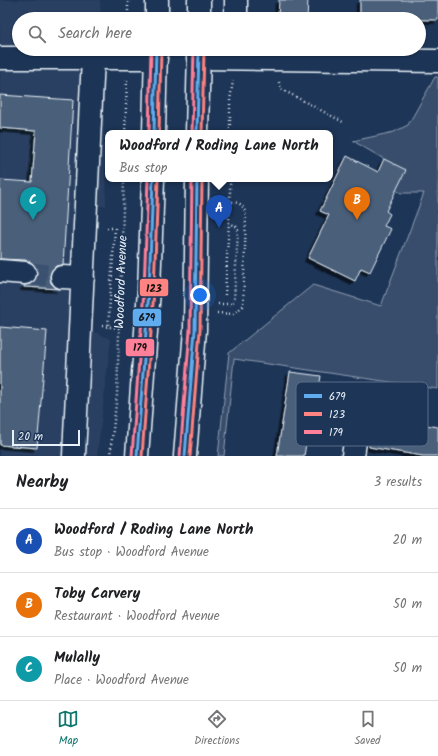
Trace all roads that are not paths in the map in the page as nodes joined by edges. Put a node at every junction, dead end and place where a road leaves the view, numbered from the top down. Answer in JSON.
{"nodes":[{"id":1,"x":157,"y":0,"type":"edge"},
{"id":2,"x":199,"y":0,"type":"edge"},
{"id":3,"x":236,"y":0,"type":"edge"},
{"id":4,"x":157,"y":12,"type":"edge"},
{"id":5,"x":199,"y":12,"type":"edge"},
{"id":6,"x":236,"y":12,"type":"edge"},
{"id":7,"x":118,"y":56,"type":"edge"},
{"id":8,"x":156,"y":56,"type":"edge"},
{"id":9,"x":199,"y":56,"type":"edge"},
{"id":10,"x":251,"y":56,"type":"edge"},
{"id":11,"x":0,"y":58,"type":"edge"},
{"id":12,"x":93,"y":58,"type":"junction"},
{"id":13,"x":438,"y":61,"type":"edge"},
{"id":14,"x":154,"y":130,"type":"edge"},
{"id":15,"x":198,"y":130,"type":"edge"},
{"id":16,"x":153,"y":182,"type":"edge"},
{"id":17,"x":197,"y":182,"type":"edge"},
{"id":18,"x":0,"y":271,"type":"edge"},
{"id":19,"x":25,"y":273,"type":"tunnel mouth"},
{"id":20,"x":354,"y":446,"type":"edge"},
{"id":21,"x":74,"y":456,"type":"edge"},
{"id":22,"x":136,"y":456,"type":"edge"},
{"id":23,"x":185,"y":456,"type":"edge"},
{"id":24,"x":353,"y":456,"type":"edge"}],
"edges":[{"from":1,"to":4,"type":"main road"},
{"from":2,"to":5,"type":"main road"},
{"from":3,"to":6,"type":"main road"},
{"from":7,"to":12,"type":"main road"},
{"from":8,"to":14,"type":"main road"},
{"from":9,"to":15,"type":"main road"},
{"from":10,"to":13,"type":"main road"},
{"from":11,"to":12,"type":"main road"},
{"from":12,"to":21,"type":"main road"},
{"from":16,"to":22,"type":"main road"},
{"from":17,"to":23,"type":"main road"},
{"from":18,"to":19,"type":"main road"},
{"from":20,"to":24,"type":"main road"}]}
